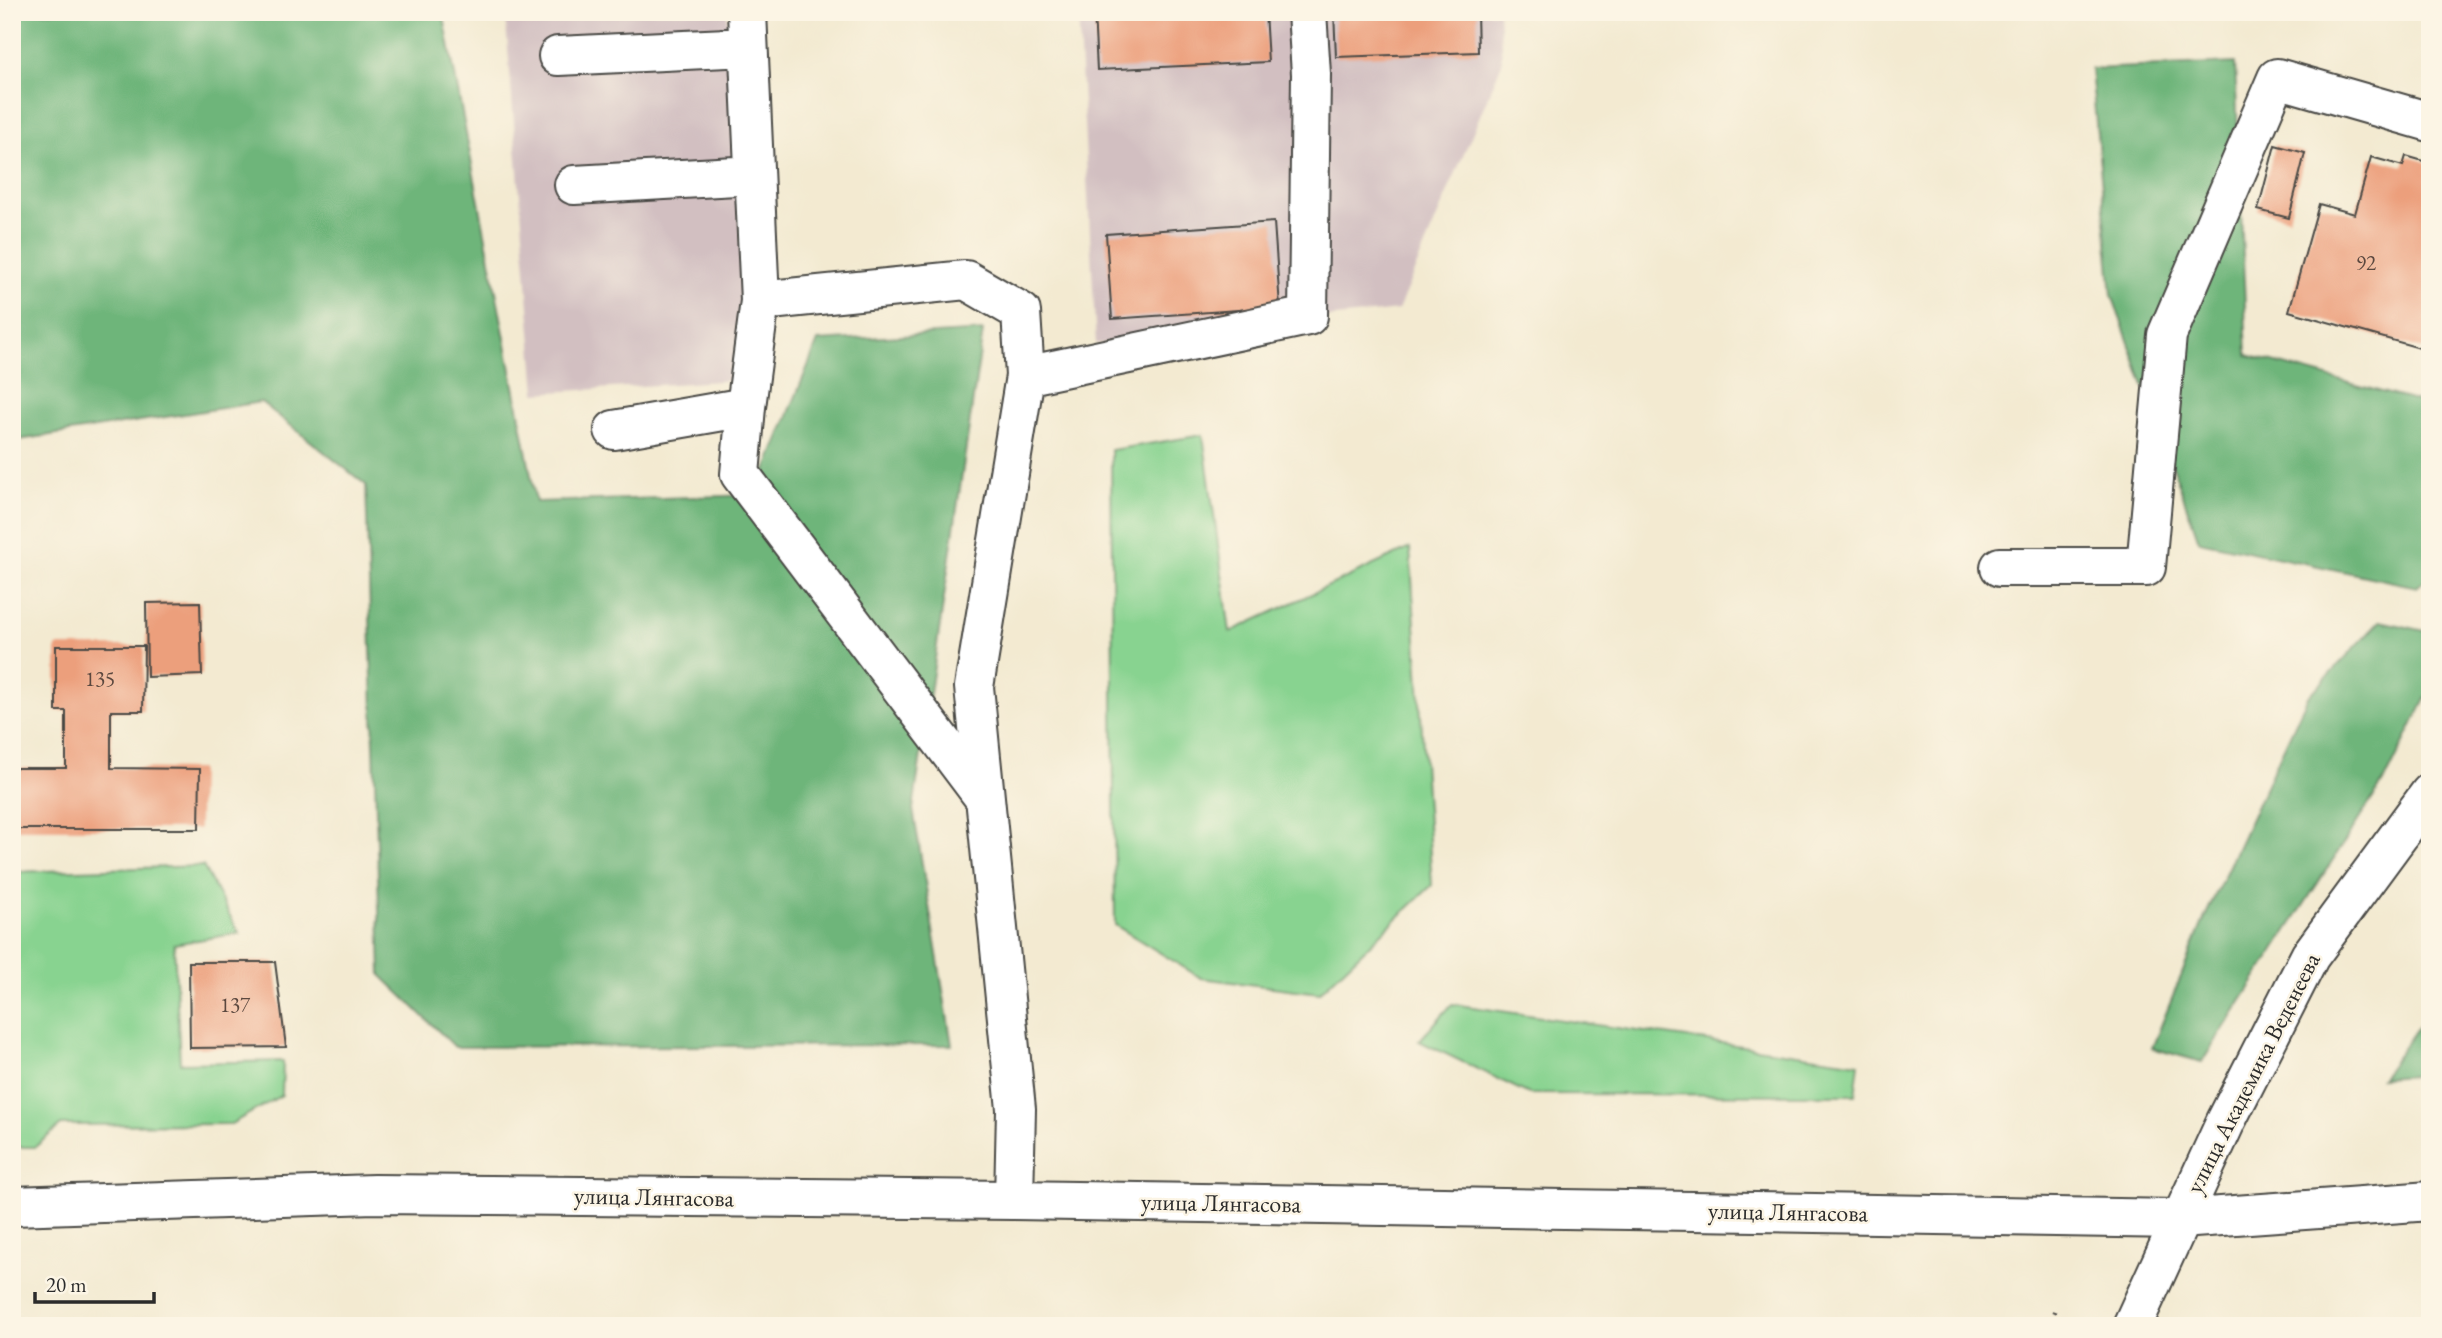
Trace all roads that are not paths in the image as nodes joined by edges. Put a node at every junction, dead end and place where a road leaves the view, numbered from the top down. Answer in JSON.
{"nodes":[{"id":1,"x":1307,"y":12,"type":"edge"},
{"id":2,"x":748,"y":30,"type":"edge"},
{"id":3,"x":558,"y":56,"type":"dead end"},
{"id":4,"x":2430,"y":122,"type":"edge"},
{"id":5,"x":754,"y":175,"type":"junction"},
{"id":6,"x":573,"y":185,"type":"dead end"},
{"id":7,"x":761,"y":301,"type":"junction"},
{"id":8,"x":1025,"y":376,"type":"junction"},
{"id":9,"x":747,"y":407,"type":"junction"},
{"id":10,"x":614,"y":430,"type":"dead end"},
{"id":11,"x":2000,"y":567,"type":"dead end"},
{"id":12,"x":2430,"y":793,"type":"edge"},
{"id":13,"x":985,"y":799,"type":"junction"},
{"id":14,"x":1014,"y":1200,"type":"junction"},
{"id":15,"x":2430,"y":1200,"type":"edge"},
{"id":16,"x":12,"y":1206,"type":"edge"},
{"id":17,"x":2180,"y":1219,"type":"junction"},
{"id":18,"x":2132,"y":1326,"type":"edge"}],
"edges":[{"from":1,"to":8,"type":"main road"},
{"from":2,"to":3,"type":"main road"},
{"from":2,"to":5,"type":"main road"},
{"from":4,"to":11,"type":"main road"},
{"from":5,"to":6,"type":"main road"},
{"from":5,"to":7,"type":"main road"},
{"from":7,"to":8,"type":"main road"},
{"from":7,"to":9,"type":"main road"},
{"from":8,"to":13,"type":"main road"},
{"from":9,"to":10,"type":"main road"},
{"from":9,"to":13,"type":"main road"},
{"from":12,"to":17,"type":"main road","name":"улица Академика Веденеева"},
{"from":13,"to":14,"type":"main road"},
{"from":14,"to":16,"type":"main road","name":"улица Лянгасова"},
{"from":14,"to":17,"type":"main road","name":"улица Лянгасова"},
{"from":15,"to":17,"type":"main road","name":"улица Лянгасова"},
{"from":17,"to":18,"type":"main road","name":"улица Академика Веденеева"}]}
